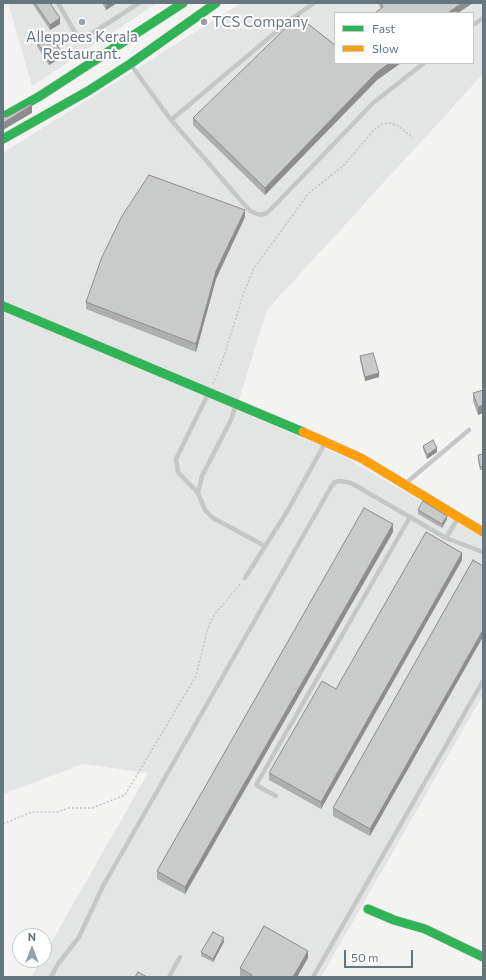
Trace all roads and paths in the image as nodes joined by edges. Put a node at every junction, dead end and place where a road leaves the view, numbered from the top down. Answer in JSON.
{"nodes":[{"id":1,"x":58,"y":3,"type":"edge"},
{"id":2,"x":139,"y":3,"type":"edge"},
{"id":3,"x":183,"y":3,"type":"edge"},
{"id":4,"x":216,"y":3,"type":"edge"},
{"id":5,"x":314,"y":3,"type":"edge"},
{"id":6,"x":483,"y":18,"type":"edge"},
{"id":7,"x":474,"y":24,"type":"edge"},
{"id":8,"x":130,"y":64,"type":"junction"},
{"id":9,"x":423,"y":64,"type":"edge"},
{"id":10,"x":3,"y":117,"type":"edge"},
{"id":11,"x":171,"y":120,"type":"junction"},
{"id":12,"x":414,"y":138,"type":"dead end"},
{"id":13,"x":3,"y":139,"type":"edge"},
{"id":14,"x":3,"y":306,"type":"edge"},
{"id":15,"x":208,"y":394,"type":"junction"},
{"id":16,"x":235,"y":405,"type":"junction"},
{"id":17,"x":469,"y":430,"type":"dead end"},
{"id":18,"x":326,"y":442,"type":"junction"},
{"id":19,"x":404,"y":484,"type":"junction"},
{"id":20,"x":198,"y":493,"type":"junction"},
{"id":21,"x":410,"y":517,"type":"junction"},
{"id":22,"x":458,"y":518,"type":"junction"},
{"id":23,"x":483,"y":532,"type":"edge"},
{"id":24,"x":446,"y":538,"type":"junction"},
{"id":25,"x":265,"y":546,"type":"junction"},
{"id":26,"x":483,"y":552,"type":"edge"},
{"id":27,"x":245,"y":578,"type":"joint"},
{"id":28,"x":483,"y":681,"type":"edge"},
{"id":29,"x":276,"y":796,"type":"dead end"},
{"id":30,"x":3,"y":824,"type":"edge"},
{"id":31,"x":368,"y":909,"type":"dead end"},
{"id":32,"x":180,"y":957,"type":"dead end"},
{"id":33,"x":483,"y":957,"type":"edge"},
{"id":34,"x":51,"y":977,"type":"edge"},
{"id":35,"x":169,"y":977,"type":"edge"},
{"id":36,"x":313,"y":977,"type":"edge"}],
"edges":[{"from":1,"to":2,"type":"lane"},
{"from":3,"to":10,"type":"street"},
{"from":4,"to":8,"type":"street"},
{"from":5,"to":11,"type":"lane"},
{"from":6,"to":7,"type":"lane"},
{"from":8,"to":11,"type":"lane"},
{"from":8,"to":13,"type":"street"},
{"from":9,"to":11,"type":"lane"},
{"from":12,"to":15,"type":"path"},
{"from":14,"to":15,"type":"street"},
{"from":15,"to":16,"type":"street"},
{"from":15,"to":20,"type":"lane"},
{"from":16,"to":18,"type":"street"},
{"from":16,"to":20,"type":"lane"},
{"from":17,"to":19,"type":"lane"},
{"from":18,"to":19,"type":"street"},
{"from":18,"to":25,"type":"lane"},
{"from":19,"to":22,"type":"street"},
{"from":20,"to":25,"type":"lane"},
{"from":21,"to":24,"type":"lane"},
{"from":21,"to":29,"type":"lane"},
{"from":21,"to":34,"type":"lane"},
{"from":22,"to":23,"type":"street"},
{"from":22,"to":24,"type":"lane"},
{"from":24,"to":26,"type":"lane"},
{"from":25,"to":27,"type":"lane"},
{"from":27,"to":30,"type":"path"},
{"from":28,"to":36,"type":"lane"},
{"from":31,"to":33,"type":"street"},
{"from":32,"to":35,"type":"lane"}]}
